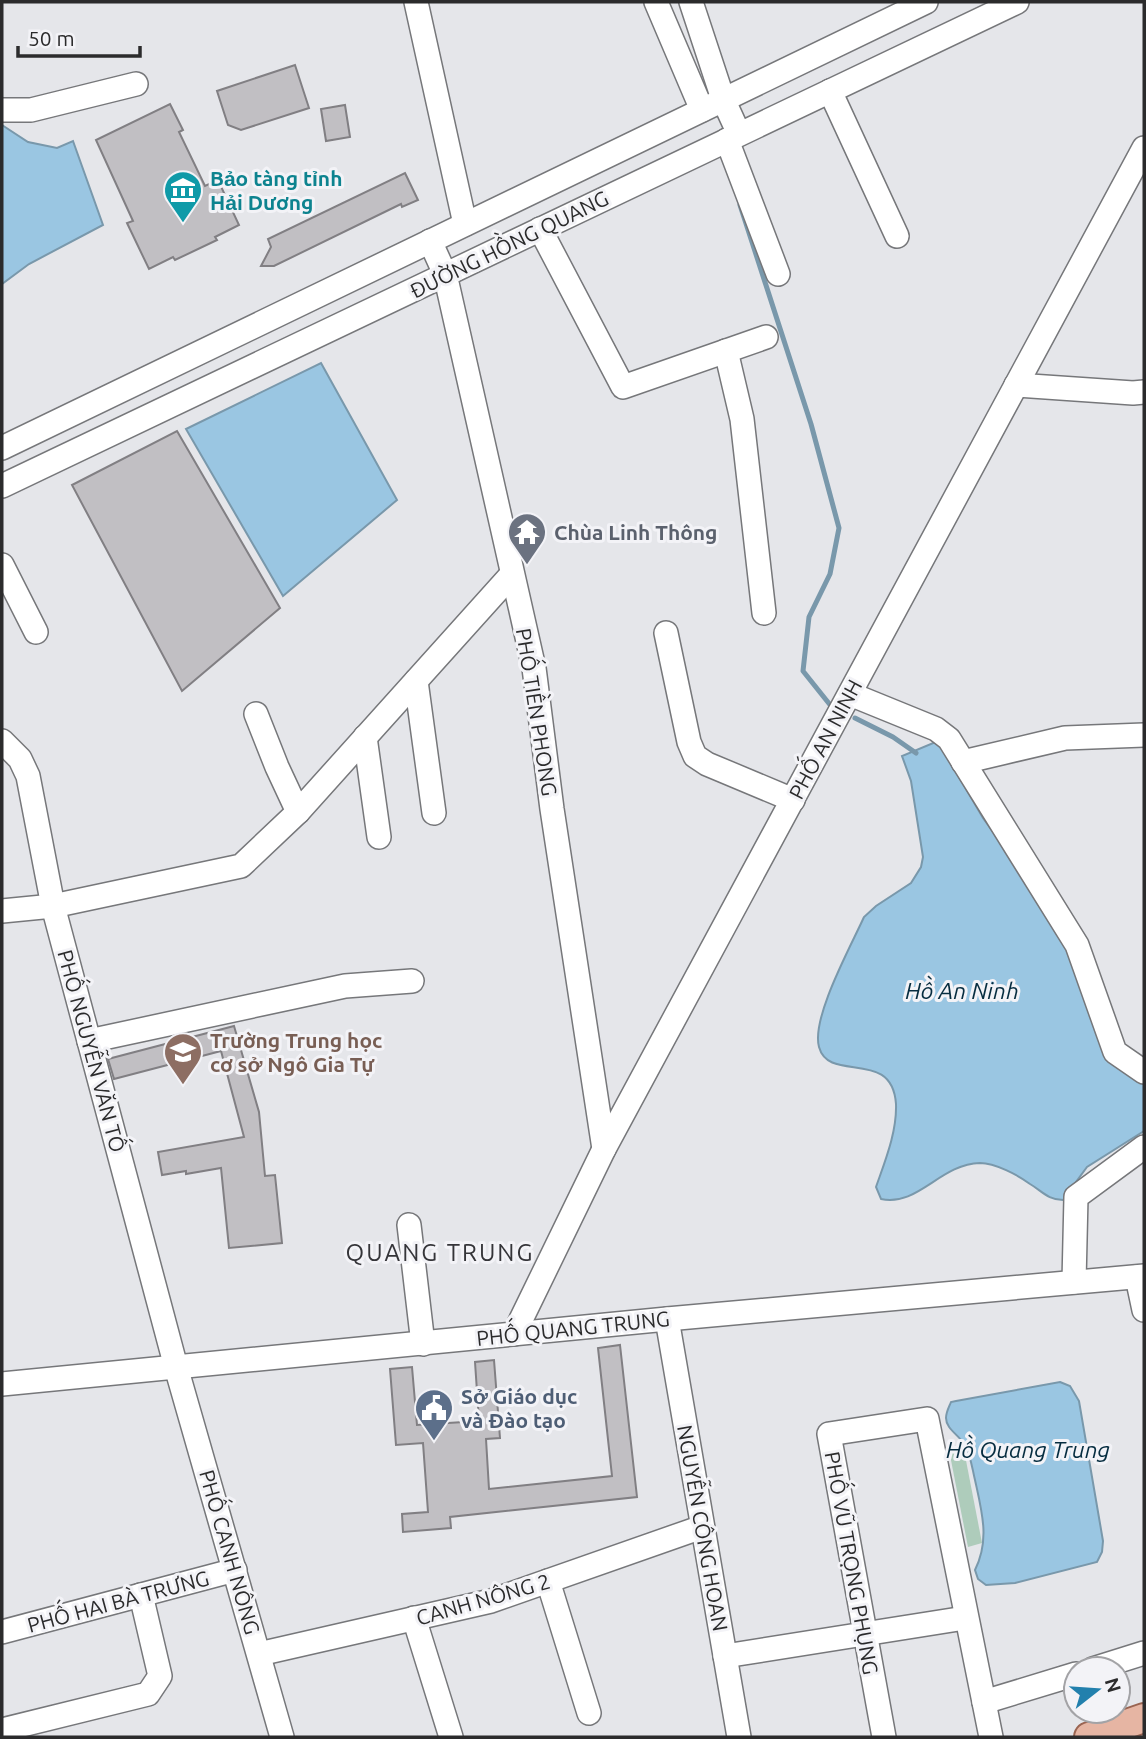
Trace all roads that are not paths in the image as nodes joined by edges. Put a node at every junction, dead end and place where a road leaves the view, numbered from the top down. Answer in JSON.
{"nodes":[{"id":1,"x":416,"y":2,"type":"edge"},
{"id":2,"x":656,"y":2,"type":"edge"},
{"id":3,"x":691,"y":2,"type":"edge"},
{"id":4,"x":926,"y":2,"type":"edge"},
{"id":5,"x":1017,"y":2,"type":"edge"},
{"id":6,"x":136,"y":84,"type":"dead end"},
{"id":7,"x":830,"y":91,"type":"junction"},
{"id":8,"x":723,"y":99,"type":"junction"},
{"id":9,"x":2,"y":110,"type":"edge"},
{"id":10,"x":702,"y":110,"type":"junction"},
{"id":11,"x":733,"y":137,"type":"junction"},
{"id":12,"x":1144,"y":148,"type":"edge"},
{"id":13,"x":465,"y":224,"type":"junction"},
{"id":14,"x":540,"y":229,"type":"junction"},
{"id":15,"x":897,"y":236,"type":"dead end"},
{"id":16,"x":430,"y":241,"type":"junction"},
{"id":17,"x":445,"y":274,"type":"junction"},
{"id":18,"x":778,"y":275,"type":"dead end"},
{"id":19,"x":231,"y":337,"type":"junction"},
{"id":20,"x":766,"y":337,"type":"dead end"},
{"id":21,"x":726,"y":351,"type":"junction"},
{"id":22,"x":246,"y":369,"type":"junction"},
{"id":23,"x":1016,"y":386,"type":"junction"},
{"id":24,"x":1144,"y":392,"type":"edge"},
{"id":25,"x":2,"y":447,"type":"edge"},
{"id":26,"x":2,"y":485,"type":"edge"},
{"id":27,"x":2,"y":565,"type":"edge"},
{"id":28,"x":512,"y":574,"type":"junction"},
{"id":29,"x":764,"y":613,"type":"dead end"},
{"id":30,"x":36,"y":632,"type":"dead end"},
{"id":31,"x":666,"y":633,"type":"dead end"},
{"id":32,"x":416,"y":681,"type":"junction"},
{"id":33,"x":850,"y":694,"type":"junction"},
{"id":34,"x":256,"y":714,"type":"dead end"},
{"id":35,"x":1144,"y":735,"type":"edge"},
{"id":36,"x":365,"y":737,"type":"junction"},
{"id":37,"x":2,"y":741,"type":"edge"},
{"id":38,"x":963,"y":762,"type":"junction"},
{"id":39,"x":793,"y":800,"type":"junction"},
{"id":40,"x":298,"y":812,"type":"junction"},
{"id":41,"x":434,"y":813,"type":"dead end"},
{"id":42,"x":379,"y":837,"type":"dead end"},
{"id":43,"x":54,"y":906,"type":"junction"},
{"id":44,"x":2,"y":911,"type":"edge"},
{"id":45,"x":412,"y":981,"type":"dead end"},
{"id":46,"x":89,"y":1041,"type":"junction"},
{"id":47,"x":1144,"y":1072,"type":"edge"},
{"id":48,"x":1144,"y":1147,"type":"edge"},
{"id":49,"x":604,"y":1149,"type":"junction"},
{"id":50,"x":409,"y":1225,"type":"dead end"},
{"id":51,"x":1141,"y":1277,"type":"edge"},
{"id":52,"x":1074,"y":1282,"type":"junction"},
{"id":53,"x":1144,"y":1310,"type":"edge"},
{"id":54,"x":667,"y":1319,"type":"junction"},
{"id":55,"x":514,"y":1334,"type":"junction"},
{"id":56,"x":423,"y":1344,"type":"junction"},
{"id":57,"x":176,"y":1367,"type":"junction"},
{"id":58,"x":2,"y":1384,"type":"edge"},
{"id":59,"x":702,"y":1527,"type":"junction"},
{"id":60,"x":235,"y":1570,"type":"junction"},
{"id":61,"x":548,"y":1581,"type":"junction"},
{"id":62,"x":141,"y":1595,"type":"junction"},
{"id":63,"x":414,"y":1618,"type":"junction"},
{"id":64,"x":965,"y":1618,"type":"junction"},
{"id":65,"x":2,"y":1632,"type":"edge"},
{"id":66,"x":865,"y":1633,"type":"junction"},
{"id":67,"x":259,"y":1654,"type":"junction"},
{"id":68,"x":725,"y":1656,"type":"junction"},
{"id":69,"x":1062,"y":1678,"type":"edge"},
{"id":70,"x":985,"y":1702,"type":"junction"},
{"id":71,"x":589,"y":1713,"type":"dead end"},
{"id":72,"x":1144,"y":1718,"type":"edge"},
{"id":73,"x":2,"y":1730,"type":"edge"},
{"id":74,"x":282,"y":1737,"type":"edge"},
{"id":75,"x":452,"y":1737,"type":"edge"},
{"id":76,"x":739,"y":1737,"type":"edge"},
{"id":77,"x":884,"y":1737,"type":"edge"},
{"id":78,"x":991,"y":1737,"type":"edge"},
{"id":79,"x":1089,"y":1737,"type":"edge"}],
"edges":[{"from":1,"to":13,"type":"street"},
{"from":2,"to":10,"type":"street"},
{"from":3,"to":8,"type":"street"},
{"from":4,"to":8,"type":"street","name":"ĐƯỜNG HỒNG QUANG"},
{"from":5,"to":7,"type":"street","name":"ĐƯỜNG HỒNG QUANG"},
{"from":6,"to":9,"type":"street"},
{"from":7,"to":11,"type":"street","name":"ĐƯỜNG HỒNG QUANG"},
{"from":7,"to":15,"type":"street"},
{"from":8,"to":10,"type":"street","name":"ĐƯỜNG HỒNG QUANG"},
{"from":8,"to":11,"type":"street"},
{"from":10,"to":13,"type":"street","name":"ĐƯỜNG HỒNG QUANG"},
{"from":11,"to":14,"type":"street","name":"ĐƯỜNG HỒNG QUANG"},
{"from":11,"to":18,"type":"street"},
{"from":12,"to":23,"type":"street","name":"PHỐ AN NINH"},
{"from":13,"to":16,"type":"street","name":"ĐƯỜNG HỒNG QUANG"},
{"from":14,"to":17,"type":"street","name":"ĐƯỜNG HỒNG QUANG"},
{"from":14,"to":21,"type":"street"},
{"from":16,"to":17,"type":"street","name":"PHỐ TIỀN PHONG"},
{"from":16,"to":19,"type":"street","name":"ĐƯỜNG HỒNG QUANG"},
{"from":17,"to":22,"type":"street","name":"ĐƯỜNG HỒNG QUANG"},
{"from":17,"to":28,"type":"street","name":"PHỐ TIỀN PHONG"},
{"from":19,"to":22,"type":"street"},
{"from":19,"to":25,"type":"street","name":"ĐƯỜNG HỒNG QUANG"},
{"from":20,"to":21,"type":"street"},
{"from":21,"to":29,"type":"street"},
{"from":22,"to":26,"type":"street","name":"ĐƯỜNG HỒNG QUANG"},
{"from":23,"to":24,"type":"street"},
{"from":23,"to":33,"type":"street","name":"PHỐ AN NINH"},
{"from":27,"to":30,"type":"street"},
{"from":28,"to":32,"type":"street"},
{"from":28,"to":49,"type":"street","name":"PHỐ TIỀN PHONG"},
{"from":31,"to":39,"type":"street"},
{"from":32,"to":36,"type":"street"},
{"from":32,"to":41,"type":"street"},
{"from":33,"to":38,"type":"street"},
{"from":33,"to":39,"type":"street","name":"PHỐ AN NINH"},
{"from":34,"to":40,"type":"street"},
{"from":35,"to":38,"type":"street"},
{"from":36,"to":40,"type":"street"},
{"from":36,"to":42,"type":"street"},
{"from":37,"to":43,"type":"street","name":"PHỐ NGUYỄN VĂN TỐ"},
{"from":38,"to":47,"type":"street"},
{"from":39,"to":49,"type":"street","name":"PHỐ AN NINH"},
{"from":40,"to":43,"type":"street"},
{"from":43,"to":44,"type":"street"},
{"from":43,"to":46,"type":"street","name":"PHỐ NGUYỄN VĂN TỐ"},
{"from":45,"to":46,"type":"street"},
{"from":46,"to":57,"type":"street","name":"PHỐ NGUYỄN VĂN TỐ"},
{"from":48,"to":52,"type":"street"},
{"from":49,"to":55,"type":"street","name":"PHỐ AN NINH"},
{"from":50,"to":56,"type":"street"},
{"from":51,"to":52,"type":"street","name":"PHỐ QUANG TRUNG"},
{"from":51,"to":53,"type":"street"},
{"from":52,"to":54,"type":"street","name":"PHỐ QUANG TRUNG"},
{"from":54,"to":55,"type":"street","name":"PHỐ QUANG TRUNG"},
{"from":54,"to":59,"type":"street","name":"NGUYỄN CÔNG HOAN"},
{"from":55,"to":56,"type":"street","name":"PHỐ QUANG TRUNG"},
{"from":56,"to":57,"type":"street","name":"PHỐ QUANG TRUNG"},
{"from":57,"to":58,"type":"street","name":"PHỐ QUANG TRUNG"},
{"from":57,"to":60,"type":"street","name":"PHỐ CANH NÔNG"},
{"from":59,"to":61,"type":"street","name":"CANH NÔNG 2"},
{"from":59,"to":68,"type":"street","name":"NGUYỄN CÔNG HOAN"},
{"from":60,"to":62,"type":"street","name":"PHỐ HAI BÀ TRƯNG"},
{"from":60,"to":67,"type":"street","name":"PHỐ CANH NÔNG"},
{"from":61,"to":63,"type":"street","name":"CANH NÔNG 2"},
{"from":61,"to":71,"type":"street"},
{"from":62,"to":65,"type":"street","name":"PHỐ HAI BÀ TRƯNG"},
{"from":62,"to":73,"type":"street"},
{"from":63,"to":67,"type":"street","name":"CANH NÔNG 2"},
{"from":63,"to":75,"type":"street"},
{"from":64,"to":66,"type":"street"},
{"from":64,"to":66,"type":"street","name":"PHỐ VŨ TRỌNG PHỤNG"},
{"from":64,"to":70,"type":"street","name":"PHỐ VŨ TRỌNG PHỤNG"},
{"from":66,"to":68,"type":"street"},
{"from":66,"to":77,"type":"street","name":"PHỐ VŨ TRỌNG PHỤNG"},
{"from":67,"to":74,"type":"street","name":"PHỐ CANH NÔNG"},
{"from":68,"to":76,"type":"street","name":"NGUYỄN CÔNG HOAN"},
{"from":69,"to":70,"type":"street"},
{"from":70,"to":78,"type":"street","name":"PHỐ VŨ TRỌNG PHỤNG"},
{"from":72,"to":79,"type":"main road"}]}
